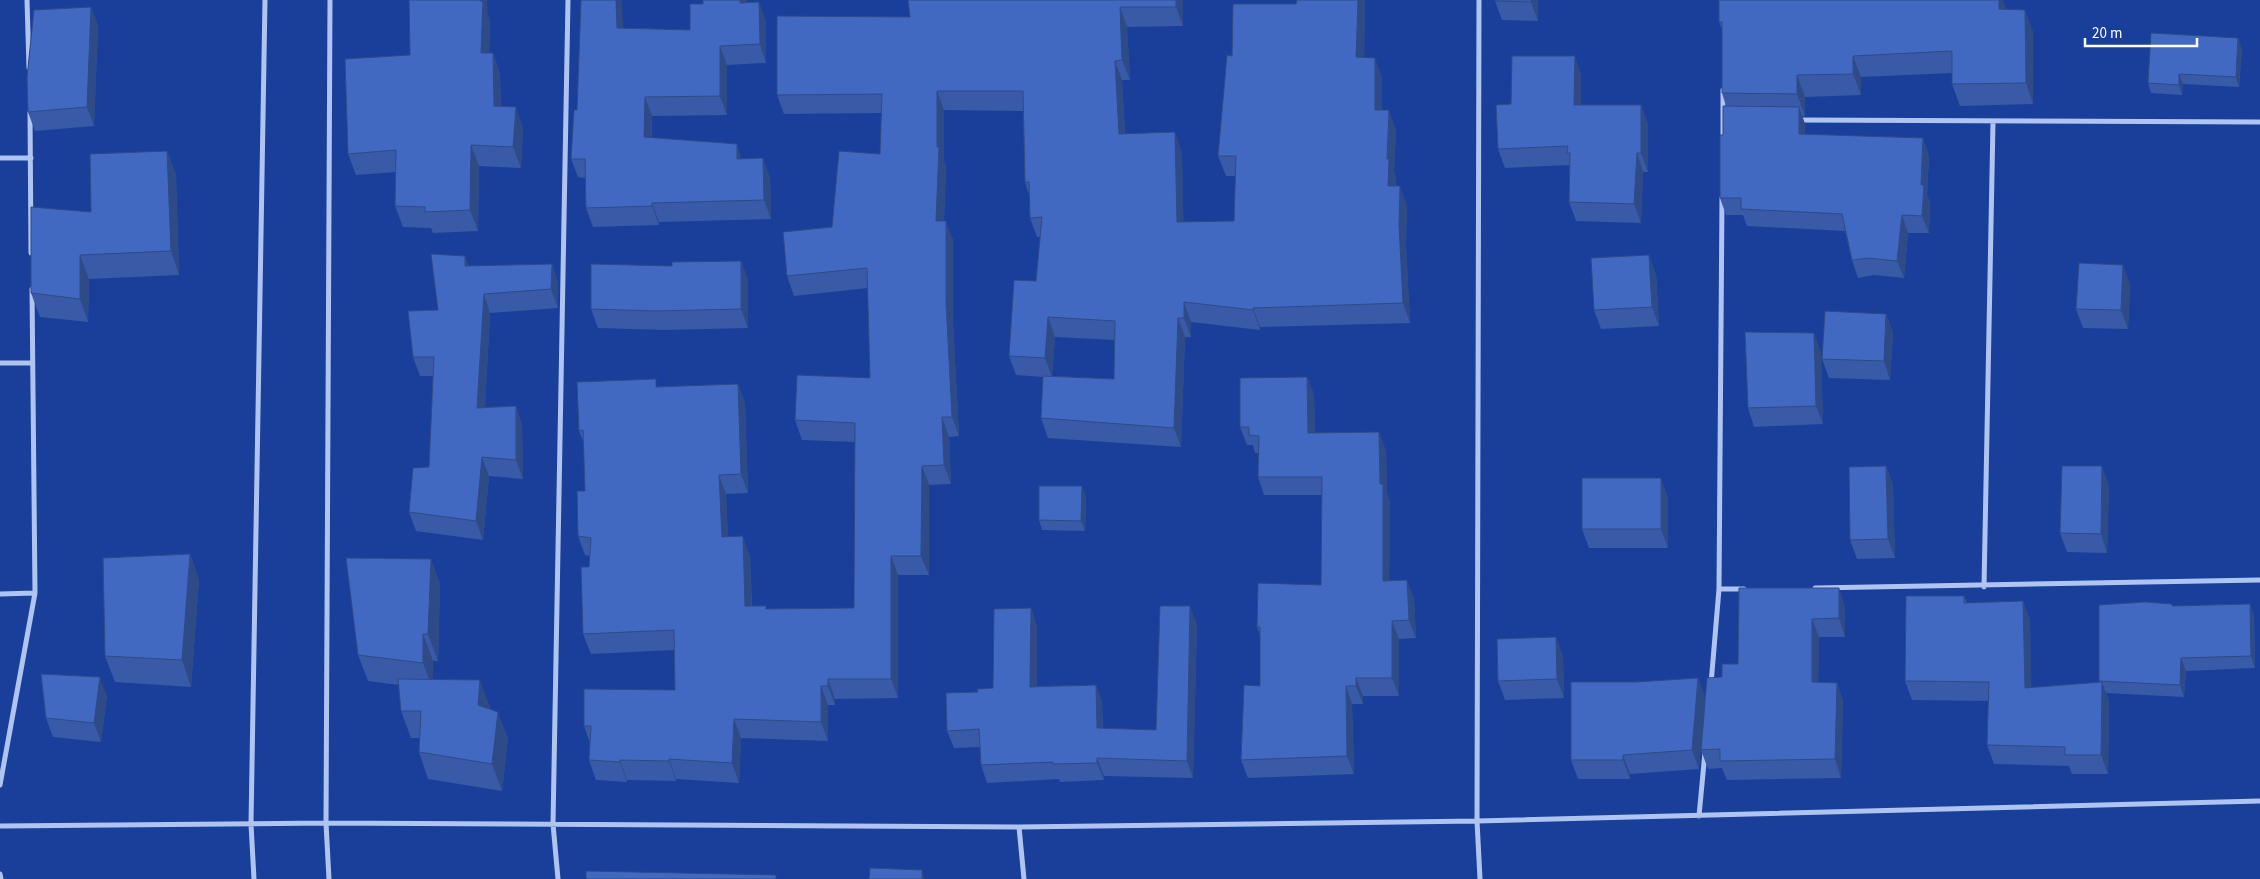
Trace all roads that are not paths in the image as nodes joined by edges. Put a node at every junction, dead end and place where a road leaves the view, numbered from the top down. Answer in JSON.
{"nodes":[{"id":1,"x":27,"y":0,"type":"edge"},
{"id":2,"x":265,"y":0,"type":"edge"},
{"id":3,"x":330,"y":0,"type":"edge"},
{"id":4,"x":568,"y":0,"type":"edge"},
{"id":5,"x":1479,"y":0,"type":"edge"},
{"id":6,"x":29,"y":75,"type":"edge"},
{"id":7,"x":1723,"y":79,"type":"edge"},
{"id":8,"x":30,"y":103,"type":"edge"},
{"id":9,"x":1723,"y":119,"type":"junction"},
{"id":10,"x":1732,"y":119,"type":"edge"},
{"id":11,"x":1790,"y":120,"type":"edge"},
{"id":12,"x":1993,"y":122,"type":"junction"},
{"id":13,"x":2260,"y":122,"type":"edge"},
{"id":14,"x":1722,"y":149,"type":"edge"},
{"id":15,"x":0,"y":158,"type":"edge"},
{"id":16,"x":31,"y":158,"type":"junction"},
{"id":17,"x":1722,"y":189,"type":"edge"},
{"id":18,"x":32,"y":256,"type":"edge"},
{"id":19,"x":32,"y":285,"type":"edge"},
{"id":20,"x":0,"y":363,"type":"edge"},
{"id":21,"x":32,"y":363,"type":"junction"},
{"id":22,"x":2260,"y":580,"type":"edge"},
{"id":23,"x":1984,"y":586,"type":"junction"},
{"id":24,"x":1749,"y":588,"type":"edge"},
{"id":25,"x":1808,"y":588,"type":"edge"},
{"id":26,"x":1720,"y":589,"type":"junction"},
{"id":27,"x":34,"y":593,"type":"junction"},
{"id":28,"x":0,"y":594,"type":"edge"},
{"id":29,"x":1710,"y":688,"type":"edge"},
{"id":30,"x":1705,"y":747,"type":"edge"},
{"id":31,"x":0,"y":785,"type":"edge"},
{"id":32,"x":2260,"y":801,"type":"edge"},
{"id":33,"x":1699,"y":816,"type":"junction"},
{"id":34,"x":1477,"y":821,"type":"junction"},
{"id":35,"x":326,"y":823,"type":"junction"},
{"id":36,"x":251,"y":824,"type":"junction"},
{"id":37,"x":553,"y":824,"type":"junction"},
{"id":38,"x":0,"y":826,"type":"edge"},
{"id":39,"x":1020,"y":827,"type":"junction"},
{"id":40,"x":0,"y":874,"type":"edge"},
{"id":41,"x":1,"y":879,"type":"edge"},
{"id":42,"x":254,"y":879,"type":"edge"},
{"id":43,"x":329,"y":879,"type":"edge"},
{"id":44,"x":558,"y":879,"type":"edge"},
{"id":45,"x":1024,"y":879,"type":"edge"},
{"id":46,"x":1480,"y":879,"type":"edge"}],
"edges":[{"from":1,"to":6,"type":"street"},
{"from":2,"to":36,"type":"street"},
{"from":3,"to":35,"type":"street"},
{"from":4,"to":37,"type":"street"},
{"from":5,"to":34,"type":"street"},
{"from":7,"to":9,"type":"street"},
{"from":8,"to":16,"type":"street"},
{"from":9,"to":10,"type":"street"},
{"from":9,"to":14,"type":"street"},
{"from":11,"to":12,"type":"street"},
{"from":12,"to":13,"type":"street"},
{"from":12,"to":23,"type":"street"},
{"from":15,"to":16,"type":"street"},
{"from":16,"to":18,"type":"street"},
{"from":17,"to":26,"type":"street"},
{"from":19,"to":21,"type":"street"},
{"from":20,"to":21,"type":"street"},
{"from":21,"to":27,"type":"street"},
{"from":22,"to":23,"type":"street"},
{"from":23,"to":25,"type":"street"},
{"from":24,"to":26,"type":"street"},
{"from":26,"to":29,"type":"street"},
{"from":27,"to":28,"type":"street"},
{"from":27,"to":31,"type":"street"},
{"from":30,"to":33,"type":"street"},
{"from":32,"to":33,"type":"street"},
{"from":33,"to":34,"type":"street"},
{"from":34,"to":39,"type":"street"},
{"from":34,"to":46,"type":"street"},
{"from":35,"to":36,"type":"street"},
{"from":35,"to":37,"type":"street"},
{"from":35,"to":43,"type":"street"},
{"from":36,"to":38,"type":"street"},
{"from":36,"to":42,"type":"street"},
{"from":37,"to":39,"type":"street"},
{"from":37,"to":44,"type":"street"},
{"from":39,"to":45,"type":"street"},
{"from":40,"to":41,"type":"street"}]}
